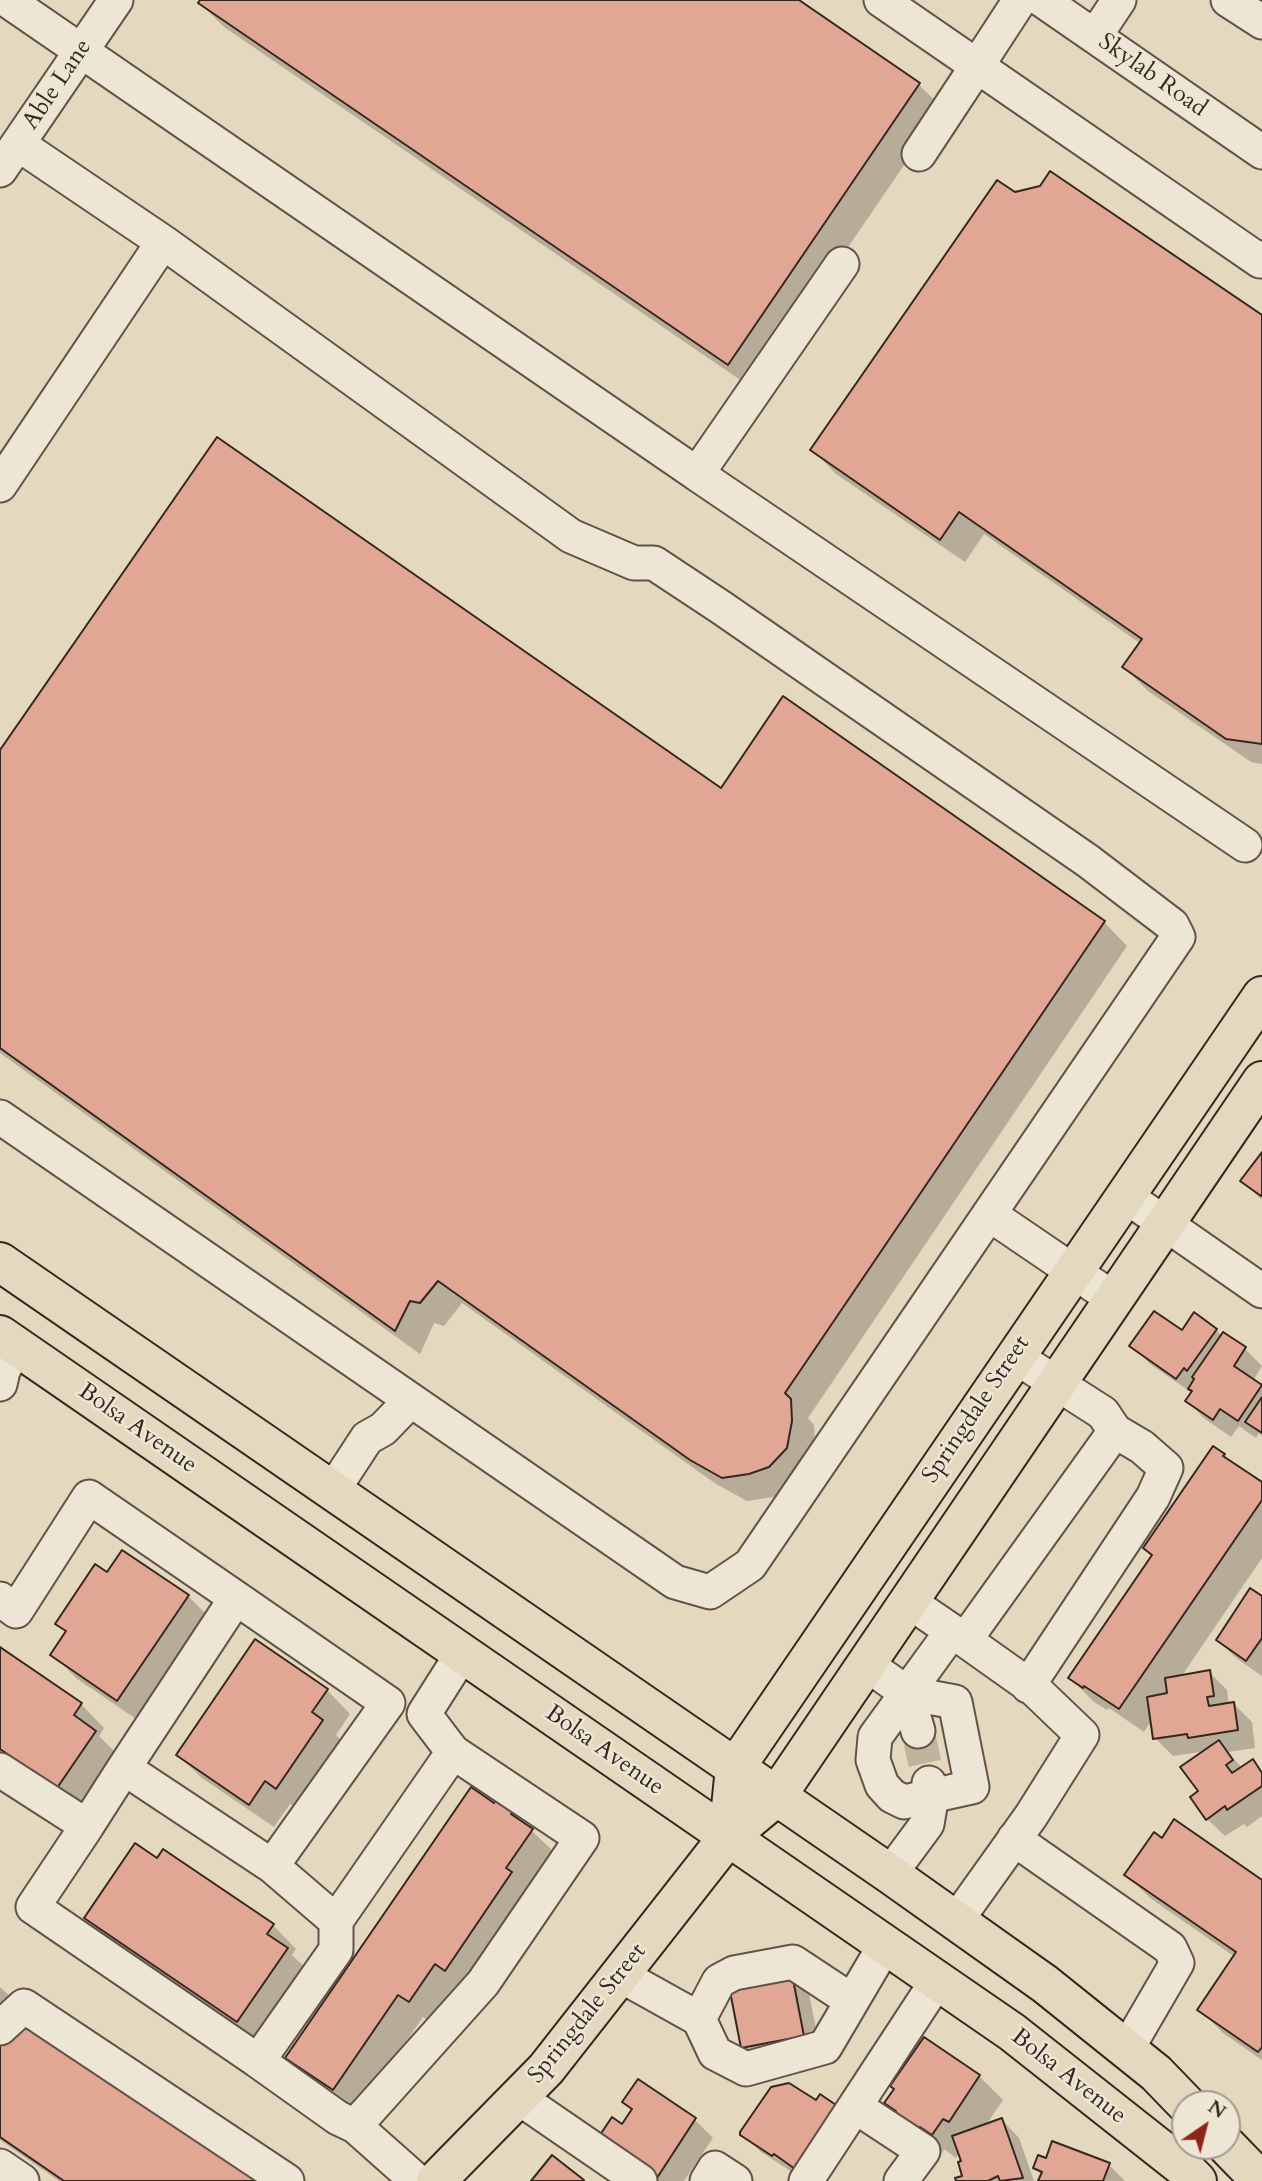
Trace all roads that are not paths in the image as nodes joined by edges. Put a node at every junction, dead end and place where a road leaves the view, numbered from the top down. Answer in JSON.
{"nodes":[{"id":1,"x":7,"y":0,"type":"edge"},
{"id":2,"x":116,"y":0,"type":"edge"},
{"id":3,"x":881,"y":0,"type":"edge"},
{"id":4,"x":1020,"y":0,"type":"edge"},
{"id":5,"x":1042,"y":0,"type":"edge"},
{"id":6,"x":1119,"y":0,"type":"edge"},
{"id":7,"x":1228,"y":0,"type":"edge"},
{"id":8,"x":1262,"y":22,"type":"edge"},
{"id":9,"x":1095,"y":36,"type":"junction"},
{"id":10,"x":81,"y":52,"type":"junction"},
{"id":11,"x":977,"y":66,"type":"junction"},
{"id":12,"x":1262,"y":152,"type":"edge"},
{"id":13,"x":919,"y":154,"type":"dead end"},
{"id":14,"x":9,"y":157,"type":"edge"},
{"id":15,"x":163,"y":242,"type":"junction"},
{"id":16,"x":1261,"y":261,"type":"edge"},
{"id":17,"x":842,"y":264,"type":"dead end"},
{"id":18,"x":697,"y":474,"type":"junction"},
{"id":19,"x":0,"y":485,"type":"edge"},
{"id":20,"x":1256,"y":840,"type":"edge"},
{"id":21,"x":1262,"y":996,"type":"edge"},
{"id":22,"x":1262,"y":1081,"type":"edge"},
{"id":23,"x":0,"y":1116,"type":"edge"},
{"id":24,"x":1124,"y":1195,"type":"junction"},
{"id":25,"x":989,"y":1214,"type":"junction"},
{"id":26,"x":1164,"y":1223,"type":"junction"},
{"id":27,"x":0,"y":1262,"type":"edge"},
{"id":28,"x":1072,"y":1271,"type":"junction"},
{"id":29,"x":1262,"y":1291,"type":"edge"},
{"id":30,"x":1114,"y":1299,"type":"junction"},
{"id":31,"x":8,"y":1340,"type":"edge"},
{"id":32,"x":1014,"y":1356,"type":"junction"},
{"id":33,"x":1056,"y":1383,"type":"junction"},
{"id":34,"x":0,"y":1384,"type":"edge"},
{"id":35,"x":399,"y":1393,"type":"junction"},
{"id":36,"x":237,"y":1425,"type":"junction"},
{"id":37,"x":1115,"y":1431,"type":"junction"},
{"id":38,"x":333,"y":1489,"type":"junction"},
{"id":39,"x":236,"y":1598,"type":"junction"},
{"id":40,"x":0,"y":1599,"type":"edge"},
{"id":41,"x":908,"y":1601,"type":"junction"},
{"id":42,"x":959,"y":1636,"type":"junction"},
{"id":43,"x":462,"y":1654,"type":"junction"},
{"id":44,"x":866,"y":1664,"type":"junction"},
{"id":45,"x":1028,"y":1686,"type":"junction"},
{"id":46,"x":907,"y":1693,"type":"junction"},
{"id":47,"x":388,"y":1703,"type":"junction"},
{"id":48,"x":424,"y":1714,"type":"junction"},
{"id":49,"x":918,"y":1731,"type":"tunnel mouth"},
{"id":50,"x":453,"y":1752,"type":"junction"},
{"id":51,"x":124,"y":1768,"type":"junction"},
{"id":52,"x":735,"y":1768,"type":"junction"},
{"id":53,"x":0,"y":1770,"type":"edge"},
{"id":54,"x":930,"y":1789,"type":"junction"},
{"id":55,"x":776,"y":1797,"type":"junction"},
{"id":56,"x":87,"y":1826,"type":"junction"},
{"id":57,"x":728,"y":1837,"type":"junction"},
{"id":58,"x":1014,"y":1839,"type":"junction"},
{"id":59,"x":272,"y":1866,"type":"junction"},
{"id":60,"x":890,"y":1874,"type":"junction"},
{"id":61,"x":336,"y":1921,"type":"junction"},
{"id":62,"x":956,"y":1922,"type":"junction"},
{"id":63,"x":885,"y":1945,"type":"junction"},
{"id":64,"x":620,"y":1975,"type":"junction"},
{"id":65,"x":937,"y":1981,"type":"junction"},
{"id":66,"x":852,"y":2001,"type":"junction"},
{"id":67,"x":699,"y":2019,"type":"junction"},
{"id":68,"x":0,"y":2028,"type":"edge"},
{"id":69,"x":1127,"y":2049,"type":"junction"},
{"id":70,"x":258,"y":2062,"type":"junction"},
{"id":71,"x":1172,"y":2090,"type":"edge"},
{"id":72,"x":519,"y":2098,"type":"junction"},
{"id":73,"x":856,"y":2107,"type":"junction"},
{"id":74,"x":355,"y":2126,"type":"junction"},
{"id":75,"x":1241,"y":2160,"type":"edge"},
{"id":76,"x":0,"y":2166,"type":"edge"},
{"id":77,"x":22,"y":2181,"type":"edge"},
{"id":78,"x":287,"y":2181,"type":"edge"},
{"id":79,"x":417,"y":2181,"type":"edge"},
{"id":80,"x":436,"y":2181,"type":"edge"},
{"id":81,"x":640,"y":2181,"type":"edge"},
{"id":82,"x":707,"y":2181,"type":"edge"},
{"id":83,"x":735,"y":2181,"type":"edge"},
{"id":84,"x":806,"y":2181,"type":"edge"},
{"id":85,"x":901,"y":2181,"type":"edge"},
{"id":86,"x":1197,"y":2181,"type":"edge"},
{"id":87,"x":1261,"y":2181,"type":"edge"}],
"edges":[{"from":1,"to":10,"type":"street"},
{"from":2,"to":10,"type":"street","name":"Able Lane"},
{"from":3,"to":11,"type":"street"},
{"from":4,"to":11,"type":"street"},
{"from":5,"to":9,"type":"street","name":"Skylab Road"},
{"from":6,"to":9,"type":"street"},
{"from":7,"to":8,"type":"street"},
{"from":9,"to":12,"type":"street","name":"Skylab Road"},
{"from":10,"to":14,"type":"street","name":"Able Lane"},
{"from":10,"to":18,"type":"street"},
{"from":11,"to":13,"type":"street"},
{"from":11,"to":16,"type":"street"},
{"from":14,"to":15,"type":"street"},
{"from":15,"to":19,"type":"street"},
{"from":15,"to":25,"type":"street"},
{"from":17,"to":18,"type":"street"},
{"from":18,"to":20,"type":"street"},
{"from":21,"to":24,"type":"main road","name":"Springdale Street"},
{"from":22,"to":26,"type":"main road","name":"Springdale Street"},
{"from":23,"to":35,"type":"street"},
{"from":24,"to":26,"type":"street"},
{"from":24,"to":28,"type":"main road","name":"Springdale Street"},
{"from":25,"to":28,"type":"street"},
{"from":25,"to":35,"type":"street"},
{"from":26,"to":29,"type":"street"},
{"from":26,"to":30,"type":"main road","name":"Springdale Street"},
{"from":27,"to":36,"type":"main road"},
{"from":28,"to":30,"type":"street"},
{"from":28,"to":32,"type":"main road","name":"Springdale Street"},
{"from":30,"to":33,"type":"main road","name":"Springdale Street"},
{"from":31,"to":34,"type":"street"},
{"from":31,"to":36,"type":"main road"},
{"from":31,"to":43,"type":"main road","name":"Bolsa Avenue"},
{"from":32,"to":33,"type":"street"},
{"from":32,"to":52,"type":"main road","name":"Springdale Street"},
{"from":33,"to":37,"type":"street"},
{"from":33,"to":41,"type":"main road","name":"Springdale Street"},
{"from":35,"to":38,"type":"street"},
{"from":36,"to":38,"type":"main road"},
{"from":37,"to":42,"type":"street"},
{"from":37,"to":45,"type":"street"},
{"from":38,"to":52,"type":"main road"},
{"from":39,"to":40,"type":"street"},
{"from":39,"to":47,"type":"street"},
{"from":39,"to":51,"type":"street"},
{"from":41,"to":42,"type":"street"},
{"from":41,"to":44,"type":"main road","name":"Springdale Street"},
{"from":42,"to":45,"type":"street"},
{"from":42,"to":46,"type":"street"},
{"from":43,"to":48,"type":"street"},
{"from":43,"to":57,"type":"main road","name":"Bolsa Avenue"},
{"from":44,"to":46,"type":"street"},
{"from":44,"to":55,"type":"main road","name":"Springdale Street"},
{"from":45,"to":58,"type":"street"},
{"from":46,"to":49,"type":"street"},
{"from":46,"to":54,"type":"street"},
{"from":46,"to":54,"type":"street"},
{"from":47,"to":48,"type":"street"},
{"from":47,"to":59,"type":"street"},
{"from":48,"to":50,"type":"street"},
{"from":50,"to":61,"type":"street"},
{"from":50,"to":74,"type":"street"},
{"from":51,"to":56,"type":"street"},
{"from":51,"to":59,"type":"street"},
{"from":52,"to":55,"type":"main road"},
{"from":52,"to":57,"type":"main road","name":"Springdale Street"},
{"from":53,"to":56,"type":"street"},
{"from":54,"to":60,"type":"street"},
{"from":55,"to":57,"type":"main road","name":"Springdale Street"},
{"from":55,"to":60,"type":"main road"},
{"from":56,"to":70,"type":"street"},
{"from":57,"to":63,"type":"main road","name":"Bolsa Avenue"},
{"from":57,"to":64,"type":"main road","name":"Springdale Street"},
{"from":58,"to":62,"type":"street"},
{"from":58,"to":69,"type":"street"},
{"from":59,"to":61,"type":"street"},
{"from":60,"to":62,"type":"main road"},
{"from":61,"to":70,"type":"street"},
{"from":62,"to":69,"type":"main road"},
{"from":63,"to":65,"type":"main road","name":"Bolsa Avenue"},
{"from":63,"to":66,"type":"street"},
{"from":64,"to":67,"type":"street"},
{"from":64,"to":72,"type":"main road","name":"Springdale Street"},
{"from":65,"to":73,"type":"street"},
{"from":65,"to":86,"type":"main road","name":"Bolsa Avenue"},
{"from":66,"to":67,"type":"street"},
{"from":66,"to":67,"type":"street"},
{"from":68,"to":78,"type":"street"},
{"from":69,"to":71,"type":"main road"},
{"from":70,"to":74,"type":"street"},
{"from":72,"to":80,"type":"main road","name":"Springdale Street"},
{"from":72,"to":81,"type":"street"},
{"from":73,"to":84,"type":"street"},
{"from":73,"to":85,"type":"street"},
{"from":74,"to":79,"type":"street"},
{"from":75,"to":87,"type":"main road"},
{"from":76,"to":77,"type":"street"},
{"from":82,"to":83,"type":"street"}]}
